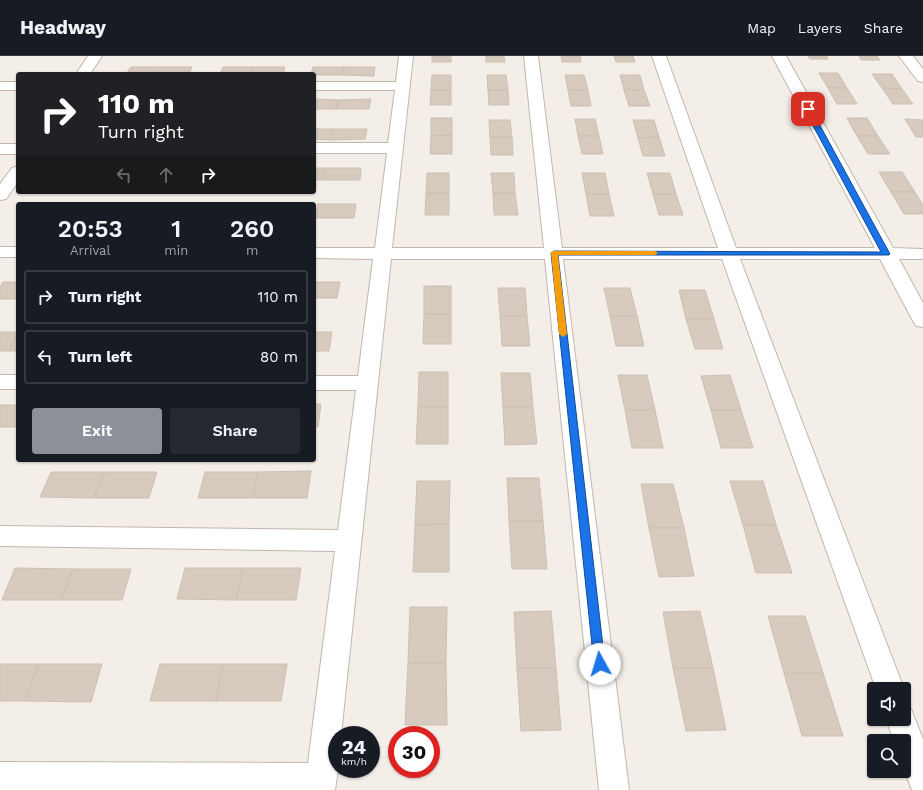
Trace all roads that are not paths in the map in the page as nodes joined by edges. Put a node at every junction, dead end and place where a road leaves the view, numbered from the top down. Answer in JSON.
{"nodes":[{"id":1,"x":95,"y":56,"type":"edge"},
{"id":2,"x":406,"y":56,"type":"edge"},
{"id":3,"x":531,"y":56,"type":"edge"},
{"id":4,"x":659,"y":56,"type":"edge"},
{"id":5,"x":779,"y":56,"type":"edge"},
{"id":6,"x":906,"y":56,"type":"edge"},
{"id":7,"x":84,"y":72,"type":"edge"},
{"id":8,"x":923,"y":78,"type":"edge"},
{"id":9,"x":0,"y":86,"type":"edge"},
{"id":10,"x":16,"y":86,"type":"edge"},
{"id":11,"x":316,"y":86,"type":"edge"},
{"id":12,"x":402,"y":86,"type":"junction"},
{"id":13,"x":316,"y":148,"type":"edge"},
{"id":14,"x":394,"y":148,"type":"junction"},
{"id":15,"x":16,"y":149,"type":"edge"},
{"id":16,"x":0,"y":150,"type":"edge"},
{"id":17,"x":16,"y":174,"type":"edge"},
{"id":18,"x":0,"y":195,"type":"edge"},
{"id":19,"x":0,"y":252,"type":"edge"},
{"id":20,"x":16,"y":252,"type":"edge"},
{"id":21,"x":316,"y":253,"type":"edge"},
{"id":22,"x":383,"y":253,"type":"junction"},
{"id":23,"x":554,"y":253,"type":"junction"},
{"id":24,"x":729,"y":253,"type":"junction"},
{"id":25,"x":886,"y":254,"type":"junction"},
{"id":26,"x":923,"y":254,"type":"edge"},
{"id":27,"x":923,"y":321,"type":"edge"},
{"id":28,"x":0,"y":382,"type":"edge"},
{"id":29,"x":16,"y":382,"type":"edge"},
{"id":30,"x":316,"y":383,"type":"edge"},
{"id":31,"x":367,"y":383,"type":"junction"},
{"id":32,"x":0,"y":536,"type":"edge"},
{"id":33,"x":349,"y":541,"type":"junction"},
{"id":34,"x":887,"y":682,"type":"edge"},
{"id":35,"x":904,"y":726,"type":"edge"},
{"id":36,"x":0,"y":777,"type":"edge"},
{"id":37,"x":923,"y":780,"type":"edge"},
{"id":38,"x":321,"y":784,"type":"edge"},
{"id":39,"x":614,"y":790,"type":"edge"}],
"edges":[{"from":1,"to":7,"type":"street"},
{"from":2,"to":12,"type":"street"},
{"from":3,"to":23,"type":"street"},
{"from":4,"to":24,"type":"street"},
{"from":5,"to":25,"type":"street"},
{"from":6,"to":8,"type":"street"},
{"from":9,"to":10,"type":"street"},
{"from":11,"to":12,"type":"street"},
{"from":12,"to":14,"type":"street"},
{"from":13,"to":14,"type":"street"},
{"from":14,"to":22,"type":"street"},
{"from":15,"to":16,"type":"street"},
{"from":17,"to":18,"type":"street"},
{"from":19,"to":20,"type":"street"},
{"from":21,"to":22,"type":"street"},
{"from":22,"to":23,"type":"street"},
{"from":22,"to":31,"type":"street"},
{"from":23,"to":24,"type":"street"},
{"from":23,"to":39,"type":"street"},
{"from":24,"to":25,"type":"street"},
{"from":24,"to":34,"type":"street"},
{"from":25,"to":26,"type":"street"},
{"from":25,"to":27,"type":"street"},
{"from":28,"to":29,"type":"street"},
{"from":30,"to":31,"type":"street"},
{"from":31,"to":33,"type":"street"},
{"from":32,"to":33,"type":"street"},
{"from":33,"to":38,"type":"street"},
{"from":35,"to":37,"type":"street"},
{"from":36,"to":38,"type":"street"}]}
